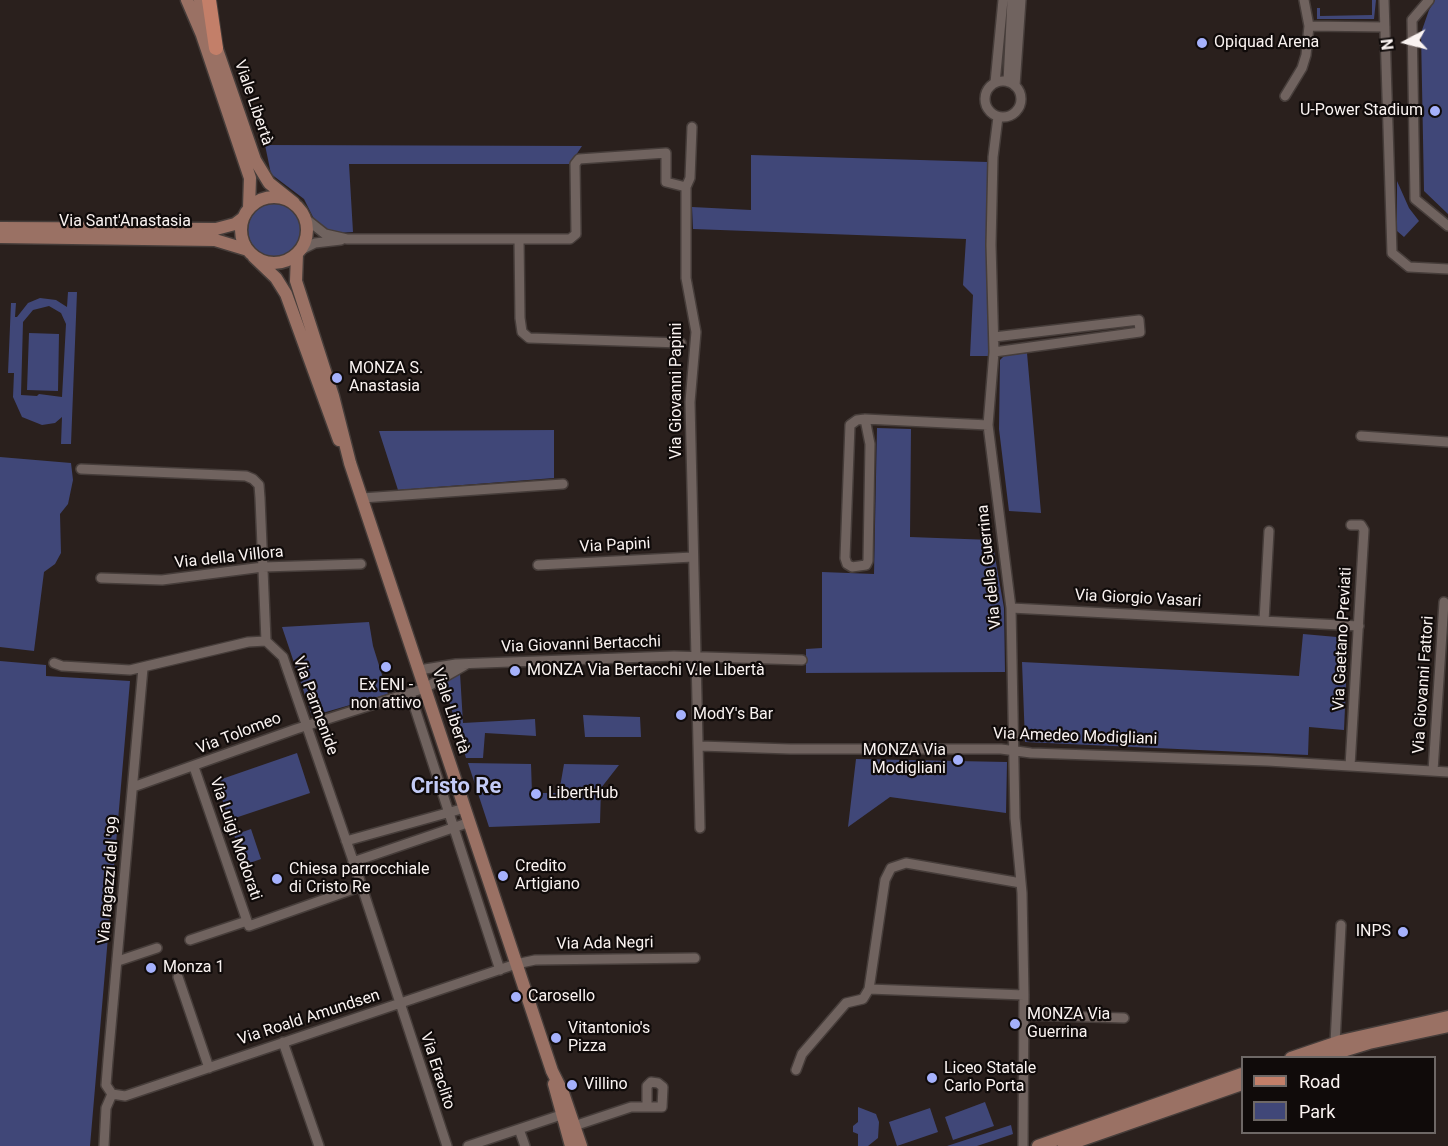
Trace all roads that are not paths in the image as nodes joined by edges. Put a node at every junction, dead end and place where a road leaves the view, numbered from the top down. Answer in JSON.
{"nodes":[{"id":1,"x":188,"y":0,"type":"edge"},
{"id":2,"x":200,"y":0,"type":"edge"},
{"id":3,"x":209,"y":0,"type":"edge"},
{"id":4,"x":1003,"y":0,"type":"edge"},
{"id":5,"x":1012,"y":0,"type":"edge"},
{"id":6,"x":1021,"y":0,"type":"edge"},
{"id":7,"x":1304,"y":0,"type":"edge"},
{"id":8,"x":1384,"y":0,"type":"edge"},
{"id":9,"x":1429,"y":0,"type":"edge"},
{"id":10,"x":1309,"y":26,"type":"junction"},
{"id":11,"x":1384,"y":27,"type":"junction"},
{"id":12,"x":216,"y":48,"type":"junction"},
{"id":13,"x":995,"y":83,"type":"junction"},
{"id":14,"x":1012,"y":84,"type":"junction"},
{"id":15,"x":1285,"y":96,"type":"dead end"},
{"id":16,"x":998,"y":117,"type":"junction"},
{"id":17,"x":692,"y":127,"type":"dead end"},
{"id":18,"x":686,"y":187,"type":"junction"},
{"id":19,"x":294,"y":203,"type":"junction"},
{"id":20,"x":246,"y":213,"type":"junction"},
{"id":21,"x":306,"y":219,"type":"junction"},
{"id":22,"x":1448,"y":226,"type":"edge"},
{"id":23,"x":0,"y":228,"type":"edge"},
{"id":24,"x":0,"y":237,"type":"edge"},
{"id":25,"x":347,"y":239,"type":"junction"},
{"id":26,"x":519,"y":239,"type":"junction"},
{"id":27,"x":299,"y":252,"type":"junction"},
{"id":28,"x":251,"y":254,"type":"junction"},
{"id":29,"x":1448,"y":269,"type":"edge"},
{"id":30,"x":994,"y":337,"type":"junction"},
{"id":31,"x":681,"y":343,"type":"dead end"},
{"id":32,"x":994,"y":352,"type":"junction"},
{"id":33,"x":865,"y":419,"type":"junction"},
{"id":34,"x":988,"y":425,"type":"junction"},
{"id":35,"x":1361,"y":436,"type":"dead end"},
{"id":36,"x":1448,"y":442,"type":"edge"},
{"id":37,"x":350,"y":463,"type":"junction"},
{"id":38,"x":81,"y":469,"type":"dead end"},
{"id":39,"x":563,"y":484,"type":"dead end"},
{"id":40,"x":362,"y":498,"type":"junction"},
{"id":41,"x":1351,"y":525,"type":"dead end"},
{"id":42,"x":1269,"y":531,"type":"dead end"},
{"id":43,"x":693,"y":557,"type":"junction"},
{"id":44,"x":361,"y":564,"type":"dead end"},
{"id":45,"x":538,"y":566,"type":"dead end"},
{"id":46,"x":263,"y":567,"type":"junction"},
{"id":47,"x":101,"y":578,"type":"dead end"},
{"id":48,"x":1444,"y":602,"type":"dead end"},
{"id":49,"x":1011,"y":608,"type":"junction"},
{"id":50,"x":1264,"y":621,"type":"junction"},
{"id":51,"x":1359,"y":626,"type":"junction"},
{"id":52,"x":266,"y":641,"type":"junction"},
{"id":53,"x":696,"y":658,"type":"junction"},
{"id":54,"x":802,"y":660,"type":"dead end"},
{"id":55,"x":54,"y":663,"type":"dead end"},
{"id":56,"x":467,"y":664,"type":"junction"},
{"id":57,"x":143,"y":668,"type":"junction"},
{"id":58,"x":419,"y":670,"type":"junction"},
{"id":59,"x":425,"y":688,"type":"junction"},
{"id":60,"x":410,"y":693,"type":"junction"},
{"id":61,"x":307,"y":726,"type":"junction"},
{"id":62,"x":700,"y":746,"type":"junction"},
{"id":63,"x":1016,"y":749,"type":"junction"},
{"id":64,"x":1350,"y":766,"type":"junction"},
{"id":65,"x":194,"y":767,"type":"junction"},
{"id":66,"x":1433,"y":771,"type":"junction"},
{"id":67,"x":1448,"y":772,"type":"edge"},
{"id":68,"x":133,"y":787,"type":"junction"},
{"id":69,"x":465,"y":808,"type":"junction"},
{"id":70,"x":449,"y":813,"type":"junction"},
{"id":71,"x":470,"y":822,"type":"junction"},
{"id":72,"x":453,"y":827,"type":"junction"},
{"id":73,"x":700,"y":828,"type":"dead end"},
{"id":74,"x":346,"y":841,"type":"junction"},
{"id":75,"x":353,"y":862,"type":"junction"},
{"id":76,"x":1021,"y":883,"type":"junction"},
{"id":77,"x":362,"y":886,"type":"junction"},
{"id":78,"x":247,"y":921,"type":"junction"},
{"id":79,"x":1341,"y":925,"type":"dead end"},
{"id":80,"x":190,"y":940,"type":"dead end"},
{"id":81,"x":157,"y":948,"type":"dead end"},
{"id":82,"x":695,"y":958,"type":"dead end"},
{"id":83,"x":118,"y":961,"type":"junction"},
{"id":84,"x":516,"y":963,"type":"junction"},
{"id":85,"x":500,"y":970,"type":"junction"},
{"id":86,"x":178,"y":977,"type":"dead end"},
{"id":87,"x":869,"y":989,"type":"junction"},
{"id":88,"x":1024,"y":994,"type":"junction"},
{"id":89,"x":400,"y":1005,"type":"junction"},
{"id":90,"x":1024,"y":1015,"type":"junction"},
{"id":91,"x":1448,"y":1017,"type":"edge"},
{"id":92,"x":1124,"y":1018,"type":"dead end"},
{"id":93,"x":1448,"y":1026,"type":"edge"},
{"id":94,"x":284,"y":1042,"type":"junction"},
{"id":95,"x":1335,"y":1043,"type":"junction"},
{"id":96,"x":1298,"y":1056,"type":"edge"},
{"id":97,"x":1326,"y":1056,"type":"edge"},
{"id":98,"x":209,"y":1068,"type":"junction"},
{"id":99,"x":796,"y":1070,"type":"dead end"},
{"id":100,"x":552,"y":1071,"type":"junction"},
{"id":101,"x":1241,"y":1074,"type":"edge"},
{"id":102,"x":1241,"y":1084,"type":"edge"},
{"id":103,"x":112,"y":1094,"type":"junction"},
{"id":104,"x":647,"y":1107,"type":"dead end"},
{"id":105,"x":561,"y":1115,"type":"junction"},
{"id":106,"x":574,"y":1126,"type":"junction"},
{"id":107,"x":519,"y":1129,"type":"junction"},
{"id":108,"x":487,"y":1143,"type":"edge"},
{"id":109,"x":104,"y":1146,"type":"edge"},
{"id":110,"x":319,"y":1146,"type":"edge"},
{"id":111,"x":447,"y":1146,"type":"edge"},
{"id":112,"x":468,"y":1146,"type":"edge"},
{"id":113,"x":525,"y":1146,"type":"edge"},
{"id":114,"x":572,"y":1146,"type":"edge"},
{"id":115,"x":581,"y":1146,"type":"edge"},
{"id":116,"x":1023,"y":1146,"type":"edge"},
{"id":117,"x":1038,"y":1146,"type":"edge"},
{"id":118,"x":1062,"y":1146,"type":"edge"}],
"edges":[{"from":1,"to":20,"type":"main road","name":"Viale Libertà"},
{"from":2,"to":12,"type":"main road","name":"Viale Libertà"},
{"from":3,"to":12,"type":"main road"},
{"from":4,"to":13,"type":"street"},
{"from":5,"to":14,"type":"street"},
{"from":6,"to":14,"type":"street"},
{"from":7,"to":10,"type":"street"},
{"from":8,"to":11,"type":"street"},
{"from":9,"to":22,"type":"street"},
{"from":10,"to":11,"type":"street"},
{"from":10,"to":15,"type":"street"},
{"from":11,"to":29,"type":"street"},
{"from":12,"to":19,"type":"main road","name":"Viale Libertà"},
{"from":13,"to":14,"type":"street"},
{"from":13,"to":16,"type":"street"},
{"from":14,"to":16,"type":"street"},
{"from":16,"to":30,"type":"street","name":"Via della Guerrina"},
{"from":17,"to":18,"type":"street","name":"Via Giovanni Papini"},
{"from":18,"to":26,"type":"street"},
{"from":18,"to":43,"type":"street","name":"Via Giovanni Papini"},
{"from":19,"to":20,"type":"main road"},
{"from":19,"to":21,"type":"main road"},
{"from":20,"to":23,"type":"main road","name":"Via Sant'Anastasia"},
{"from":20,"to":28,"type":"main road"},
{"from":21,"to":25,"type":"street"},
{"from":21,"to":27,"type":"main road"},
{"from":24,"to":28,"type":"main road","name":"Via Sant'Anastasia"},
{"from":25,"to":26,"type":"street"},
{"from":25,"to":27,"type":"street"},
{"from":26,"to":31,"type":"street"},
{"from":27,"to":28,"type":"main road"},
{"from":27,"to":37,"type":"main road","name":"Viale Libertà"},
{"from":28,"to":37,"type":"main road","name":"Viale Libertà"},
{"from":30,"to":32,"type":"street","name":"Via della Guerrina"},
{"from":30,"to":32,"type":"street"},
{"from":32,"to":34,"type":"street","name":"Via della Guerrina"},
{"from":33,"to":33,"type":"street"},
{"from":33,"to":34,"type":"street"},
{"from":34,"to":49,"type":"street","name":"Via della Guerrina"},
{"from":35,"to":36,"type":"street"},
{"from":37,"to":40,"type":"main road","name":"Viale Libertà"},
{"from":38,"to":46,"type":"street"},
{"from":39,"to":40,"type":"street"},
{"from":40,"to":58,"type":"main road","name":"Viale Libertà"},
{"from":41,"to":51,"type":"street","name":"Via Gaetano Previati"},
{"from":42,"to":50,"type":"street"},
{"from":43,"to":45,"type":"street","name":"Via Papini"},
{"from":43,"to":53,"type":"street","name":"Via Giovanni Papini"},
{"from":44,"to":46,"type":"street","name":"Via della Villora"},
{"from":46,"to":47,"type":"street","name":"Via della Villora"},
{"from":46,"to":52,"type":"street"},
{"from":48,"to":66,"type":"street","name":"Via Giovanni Fattori"},
{"from":49,"to":50,"type":"street","name":"Via Giorgio Vasari"},
{"from":49,"to":63,"type":"street","name":"Via della Guerrina"},
{"from":50,"to":51,"type":"street","name":"Via Giorgio Vasari"},
{"from":51,"to":64,"type":"street","name":"Via Gaetano Previati"},
{"from":52,"to":57,"type":"street"},
{"from":52,"to":61,"type":"street","name":"Via Parmenide"},
{"from":53,"to":54,"type":"street","name":"Via Giovanni Bertacchi"},
{"from":53,"to":56,"type":"street","name":"Via Giovanni Bertacchi"},
{"from":53,"to":62,"type":"street"},
{"from":55,"to":57,"type":"street"},
{"from":56,"to":58,"type":"street","name":"Via Giovanni Bertacchi"},
{"from":56,"to":59,"type":"street","name":"Via Giovanni Bertacchi"},
{"from":57,"to":68,"type":"street","name":"Via ragazzi del '99"},
{"from":58,"to":59,"type":"main road","name":"Viale Libertà"},
{"from":59,"to":60,"type":"street","name":"Via Tolomeo"},
{"from":59,"to":69,"type":"main road","name":"Viale Libertà"},
{"from":60,"to":61,"type":"street","name":"Via Tolomeo"},
{"from":60,"to":70,"type":"street","name":"Viale Libertà"},
{"from":61,"to":65,"type":"street","name":"Via Tolomeo"},
{"from":61,"to":74,"type":"street","name":"Via Parmenide"},
{"from":62,"to":63,"type":"street","name":"Via Amedeo Modigliani"},
{"from":62,"to":73,"type":"street"},
{"from":63,"to":64,"type":"street","name":"Via Amedeo Modigliani"},
{"from":63,"to":76,"type":"street","name":"Via della Guerrina"},
{"from":64,"to":66,"type":"street","name":"Via Amedeo Modigliani"},
{"from":65,"to":68,"type":"street","name":"Via Tolomeo"},
{"from":65,"to":78,"type":"street","name":"Via Luigi Modorati"},
{"from":66,"to":67,"type":"street","name":"Via Amedeo Modigliani"},
{"from":68,"to":83,"type":"street","name":"Via ragazzi del '99"},
{"from":69,"to":70,"type":"street"},
{"from":69,"to":71,"type":"main road","name":"Viale Libertà"},
{"from":70,"to":72,"type":"street","name":"Viale Libertà"},
{"from":70,"to":74,"type":"street"},
{"from":71,"to":72,"type":"street"},
{"from":71,"to":84,"type":"main road","name":"Viale Libertà"},
{"from":72,"to":75,"type":"street"},
{"from":72,"to":85,"type":"street","name":"Viale Libertà"},
{"from":74,"to":75,"type":"street","name":"Via Parmenide"},
{"from":75,"to":77,"type":"street","name":"Via Parmenide"},
{"from":76,"to":87,"type":"street"},
{"from":76,"to":88,"type":"street","name":"Via della Guerrina"},
{"from":77,"to":78,"type":"street"},
{"from":77,"to":89,"type":"street","name":"Via Parmenide"},
{"from":78,"to":80,"type":"street"},
{"from":79,"to":95,"type":"street"},
{"from":81,"to":83,"type":"street"},
{"from":82,"to":84,"type":"street","name":"Via Ada Negri"},
{"from":83,"to":103,"type":"street","name":"Via ragazzi del '99"},
{"from":84,"to":85,"type":"street","name":"Via Roald Amundsen"},
{"from":84,"to":100,"type":"main road","name":"Viale Libertà"},
{"from":85,"to":89,"type":"street","name":"Via Roald Amundsen"},
{"from":86,"to":98,"type":"street"},
{"from":87,"to":88,"type":"street"},
{"from":87,"to":99,"type":"street"},
{"from":88,"to":90,"type":"street","name":"Via della Guerrina"},
{"from":89,"to":94,"type":"street","name":"Via Roald Amundsen"},
{"from":89,"to":111,"type":"street","name":"Via Eraclito"},
{"from":90,"to":92,"type":"street"},
{"from":90,"to":116,"type":"street","name":"Via della Guerrina"},
{"from":91,"to":95,"type":"main road"},
{"from":93,"to":97,"type":"main road"},
{"from":94,"to":98,"type":"street","name":"Via Roald Amundsen"},
{"from":94,"to":110,"type":"street"},
{"from":95,"to":96,"type":"main road"},
{"from":98,"to":103,"type":"street","name":"Via Roald Amundsen"},
{"from":100,"to":105,"type":"main road","name":"Viale Libertà"},
{"from":100,"to":106,"type":"main road","name":"Viale Libertà"},
{"from":101,"to":117,"type":"main road"},
{"from":102,"to":118,"type":"main road"},
{"from":103,"to":109,"type":"street"},
{"from":104,"to":106,"type":"street"},
{"from":105,"to":107,"type":"street"},
{"from":105,"to":114,"type":"main road","name":"Viale Libertà"},
{"from":106,"to":115,"type":"main road","name":"Viale Libertà"},
{"from":107,"to":108,"type":"street"},
{"from":107,"to":113,"type":"street"},
{"from":108,"to":112,"type":"street"}]}
